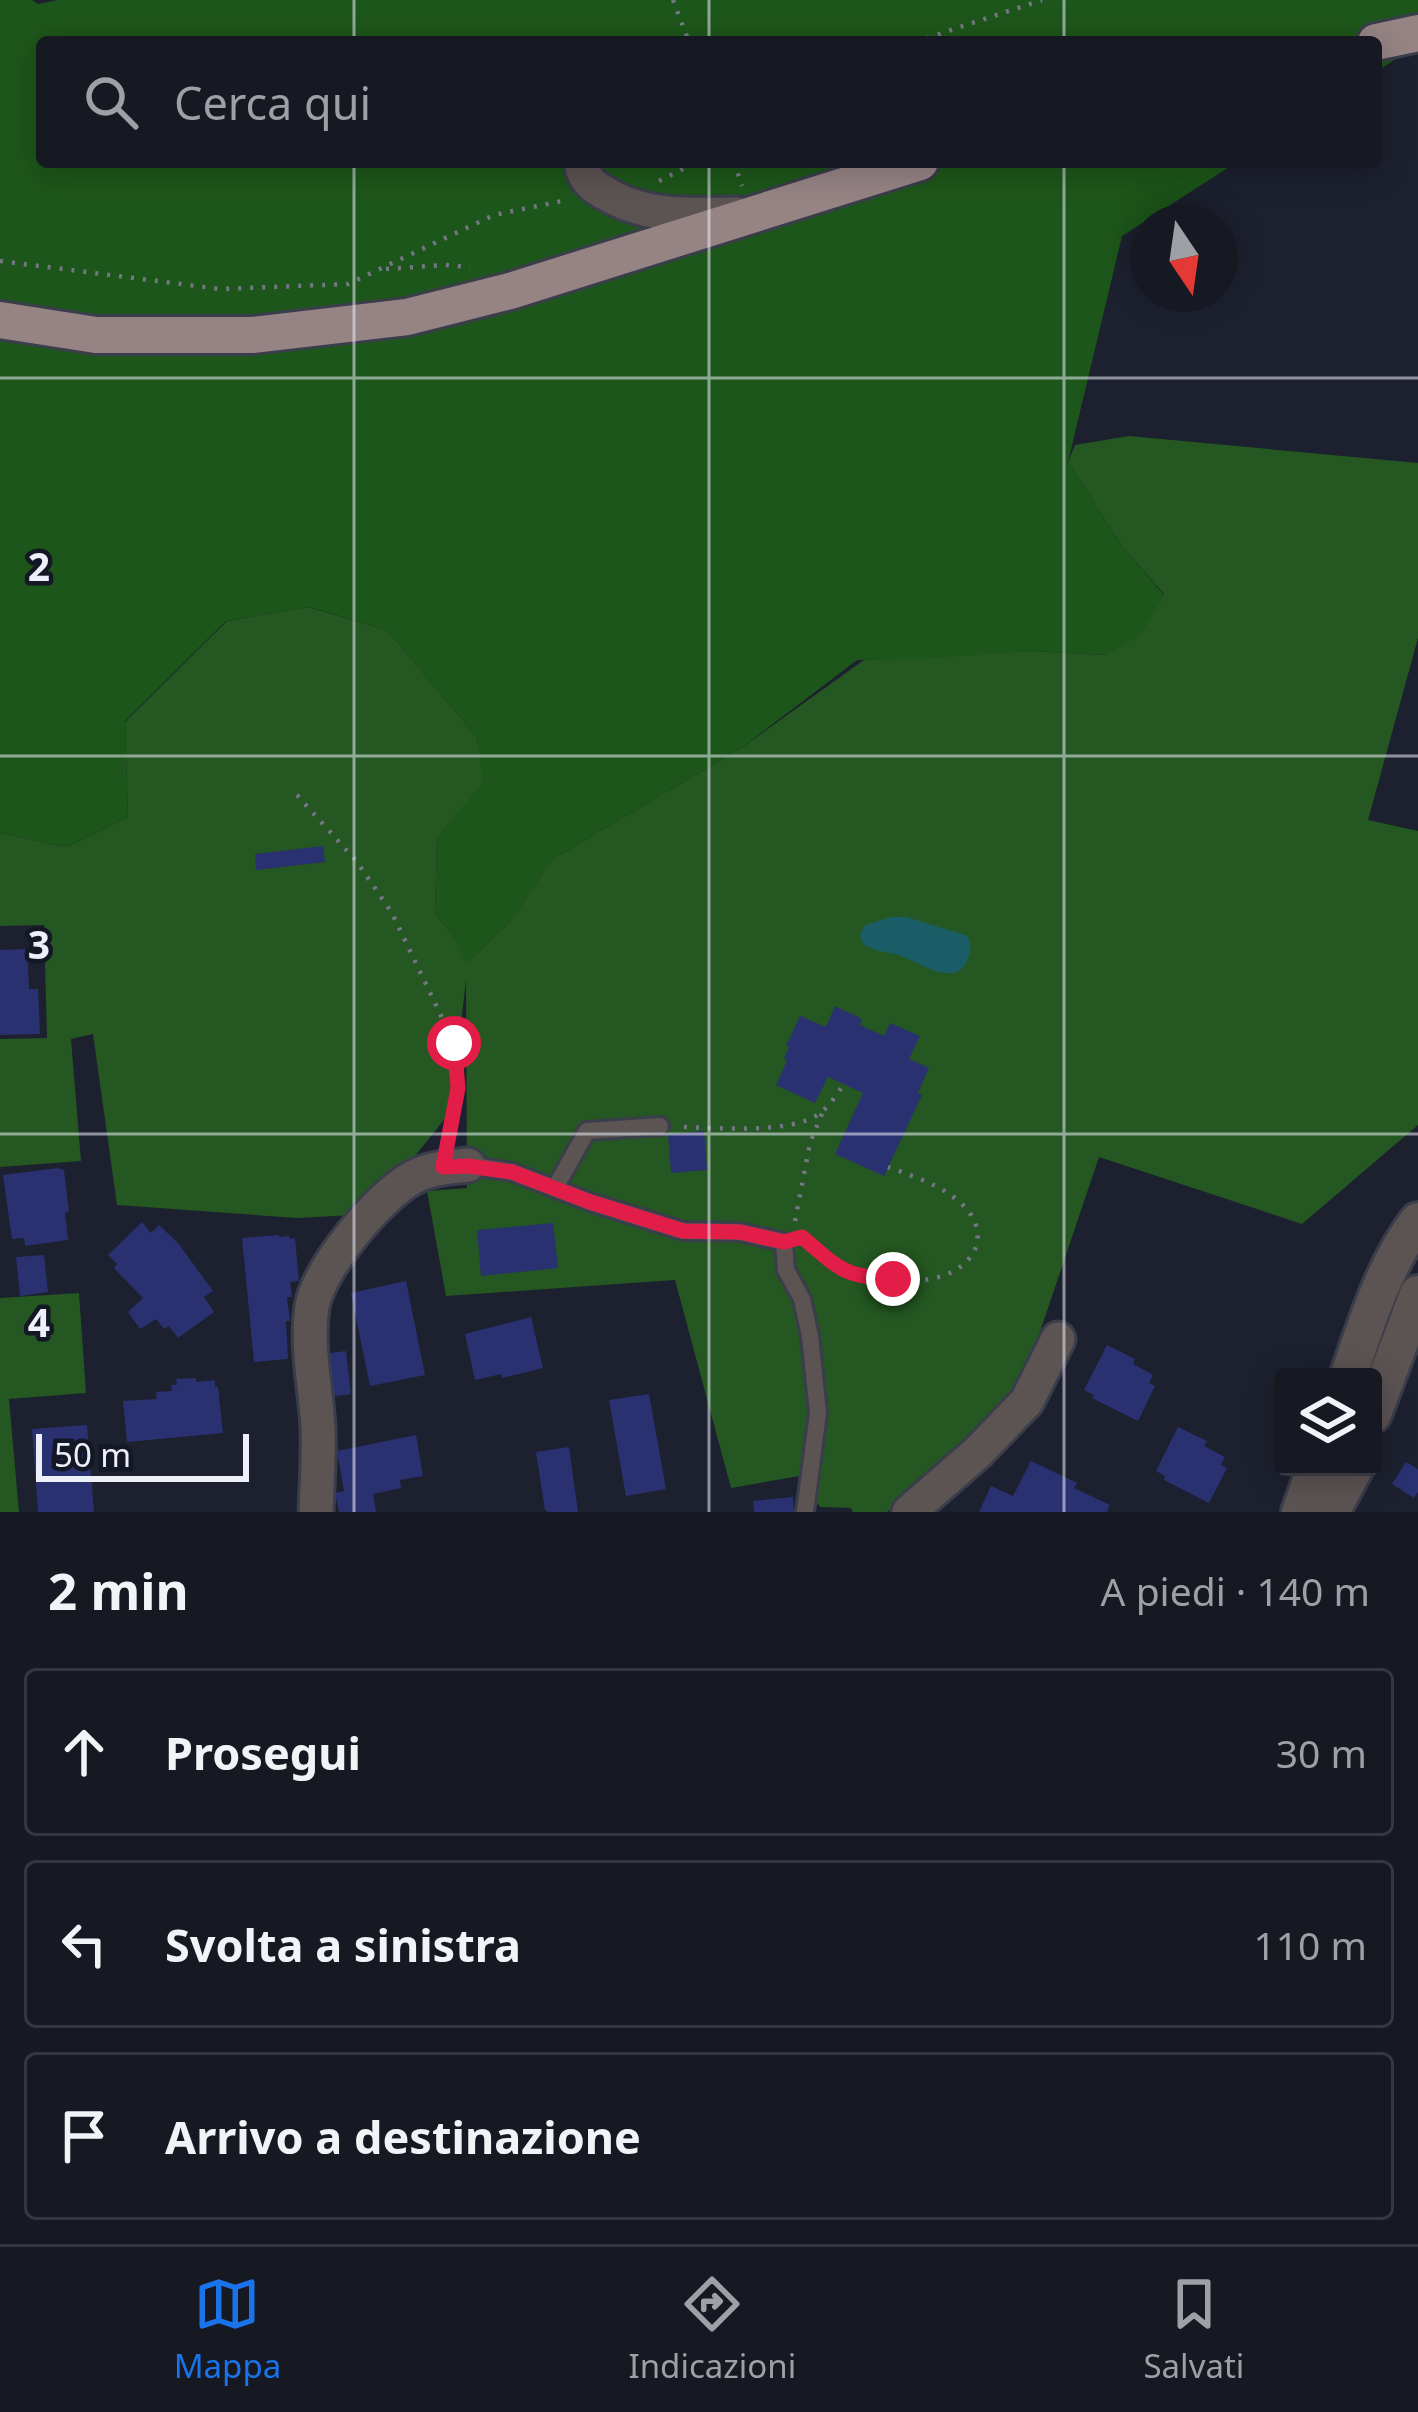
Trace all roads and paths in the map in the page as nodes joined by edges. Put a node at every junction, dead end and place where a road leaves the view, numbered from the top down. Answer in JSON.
{"nodes":[{"id":1,"x":673,"y":0,"type":"edge"},
{"id":2,"x":1042,"y":0,"type":"edge"},
{"id":3,"x":1418,"y":33,"type":"edge"},
{"id":4,"x":687,"y":36,"type":"edge"},
{"id":5,"x":933,"y":36,"type":"edge"},
{"id":6,"x":1382,"y":41,"type":"edge"},
{"id":7,"x":583,"y":168,"type":"edge"},
{"id":8,"x":685,"y":168,"type":"edge"},
{"id":9,"x":900,"y":168,"type":"edge"},
{"id":10,"x":609,"y":195,"type":"junction"},
{"id":11,"x":751,"y":214,"type":"junction"},
{"id":12,"x":0,"y":261,"type":"edge"},
{"id":13,"x":445,"y":265,"type":"dead end"},
{"id":14,"x":380,"y":269,"type":"junction"},
{"id":15,"x":0,"y":320,"type":"edge"},
{"id":16,"x":297,"y":795,"type":"dead end"},
{"id":17,"x":844,"y":1084,"type":"dead end"},
{"id":18,"x":824,"y":1112,"type":"junction"},
{"id":19,"x":660,"y":1126,"type":"joint"},
{"id":20,"x":456,"y":1166,"type":"junction"},
{"id":21,"x":888,"y":1167,"type":"dead end"},
{"id":22,"x":555,"y":1188,"type":"junction"},
{"id":23,"x":1418,"y":1221,"type":"edge"},
{"id":24,"x":784,"y":1242,"type":"junction"},
{"id":25,"x":1418,"y":1268,"type":"edge"},
{"id":26,"x":1418,"y":1294,"type":"edge"},
{"id":27,"x":1373,"y":1306,"type":"junction"},
{"id":28,"x":1058,"y":1339,"type":"dead end"},
{"id":29,"x":1418,"y":1362,"type":"edge"},
{"id":30,"x":1351,"y":1368,"type":"edge"},
{"id":31,"x":1382,"y":1390,"type":"edge"},
{"id":32,"x":1382,"y":1423,"type":"edge"},
{"id":33,"x":1313,"y":1476,"type":"edge"},
{"id":34,"x":1351,"y":1476,"type":"edge"},
{"id":35,"x":316,"y":1512,"type":"edge"},
{"id":36,"x":805,"y":1512,"type":"edge"},
{"id":37,"x":909,"y":1512,"type":"edge"},
{"id":38,"x":1300,"y":1512,"type":"edge"},
{"id":39,"x":1331,"y":1512,"type":"edge"}],
"edges":[{"from":1,"to":4,"type":"path"},
{"from":2,"to":5,"type":"path"},
{"from":3,"to":6,"type":"main road"},
{"from":7,"to":10,"type":"street"},
{"from":8,"to":10,"type":"path"},
{"from":9,"to":11,"type":"main road"},
{"from":10,"to":11,"type":"street"},
{"from":10,"to":14,"type":"path"},
{"from":11,"to":15,"type":"main road"},
{"from":12,"to":14,"type":"path"},
{"from":13,"to":14,"type":"path"},
{"from":16,"to":20,"type":"path"},
{"from":17,"to":18,"type":"path"},
{"from":18,"to":19,"type":"path"},
{"from":18,"to":24,"type":"path"},
{"from":19,"to":22,"type":"lane"},
{"from":20,"to":22,"type":"lane"},
{"from":20,"to":35,"type":"street"},
{"from":21,"to":24,"type":"path"},
{"from":22,"to":24,"type":"lane"},
{"from":23,"to":27,"type":"street"},
{"from":24,"to":36,"type":"lane"},
{"from":25,"to":27,"type":"street"},
{"from":26,"to":31,"type":"street"},
{"from":27,"to":30,"type":"street"},
{"from":28,"to":37,"type":"street"},
{"from":29,"to":32,"type":"street"},
{"from":33,"to":38,"type":"street"},
{"from":34,"to":39,"type":"street"}]}
